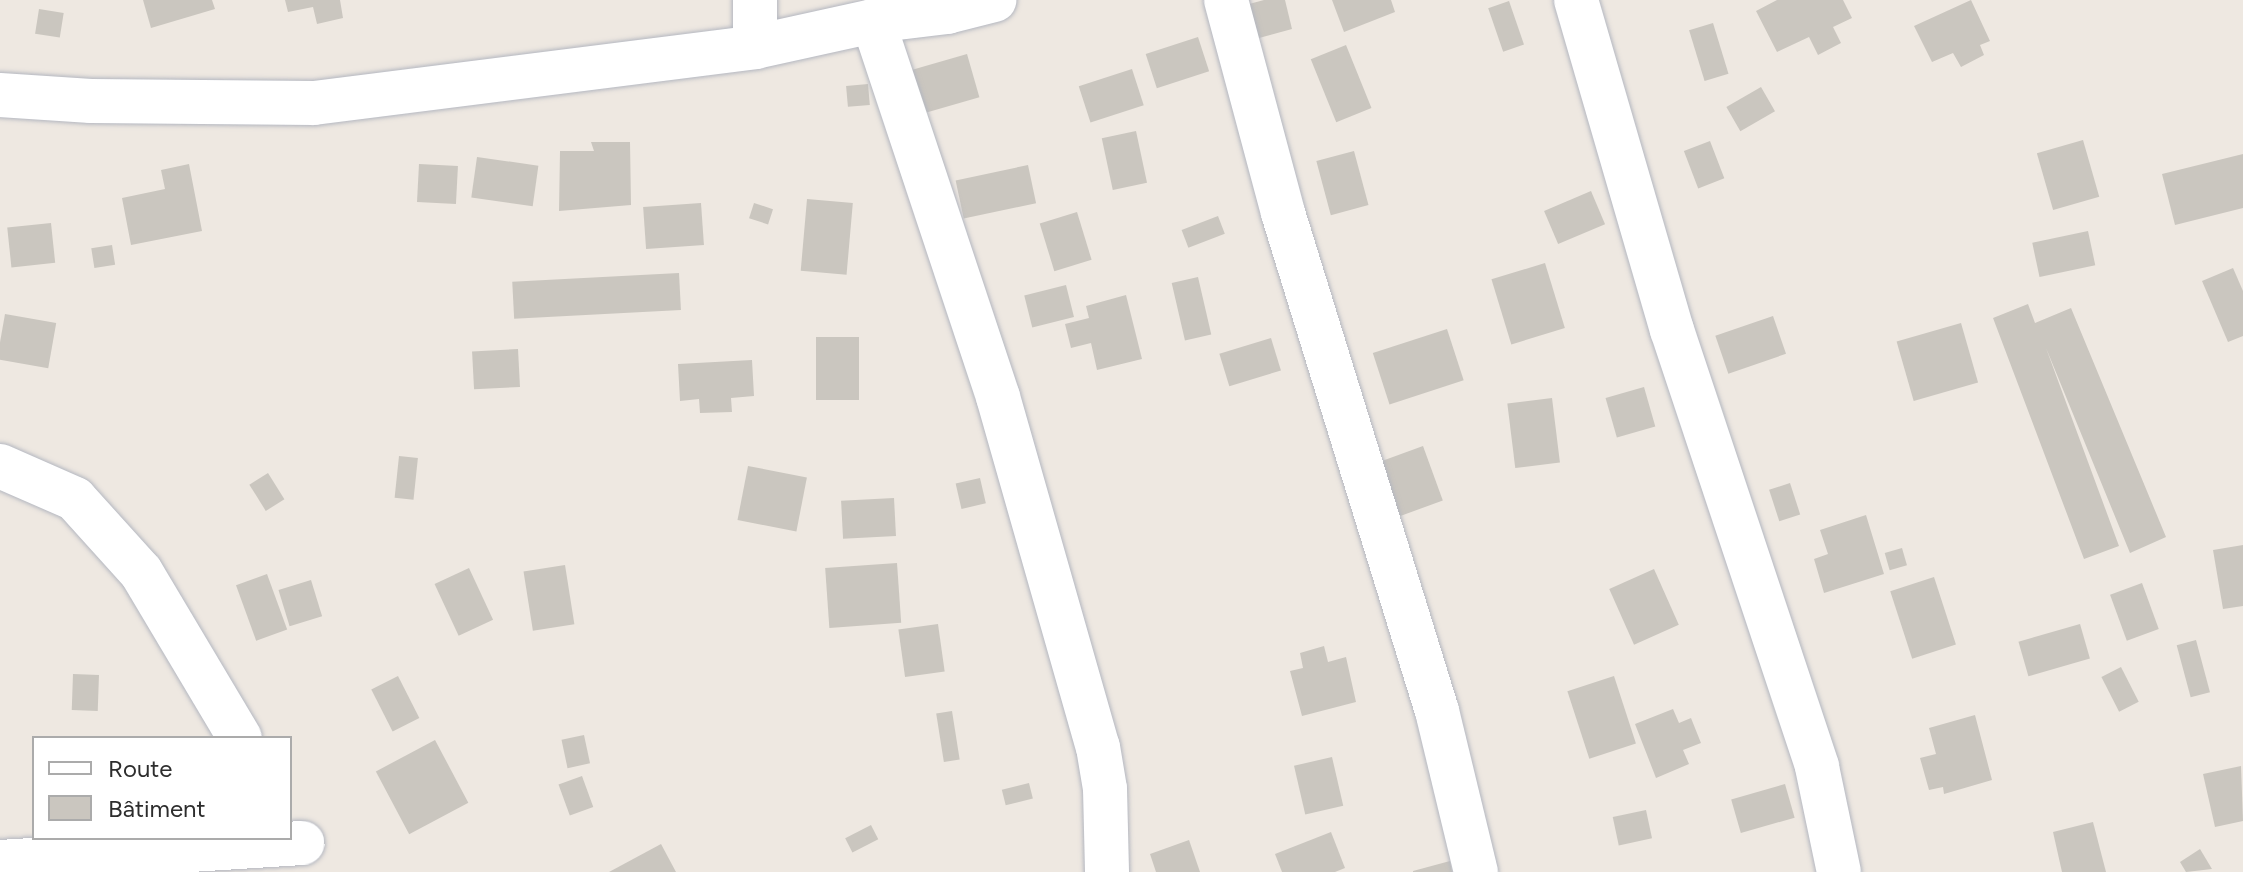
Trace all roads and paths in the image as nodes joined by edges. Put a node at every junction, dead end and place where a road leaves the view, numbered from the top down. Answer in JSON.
{"nodes":[{"id":1,"x":755,"y":0,"type":"edge"},
{"id":2,"x":994,"y":0,"type":"edge"},
{"id":3,"x":1226,"y":0,"type":"edge"},
{"id":4,"x":1576,"y":0,"type":"edge"},
{"id":5,"x":873,"y":21,"type":"junction"},
{"id":6,"x":755,"y":47,"type":"junction"},
{"id":7,"x":0,"y":95,"type":"edge"},
{"id":8,"x":0,"y":466,"type":"edge"},
{"id":9,"x":239,"y":736,"type":"edge"},
{"id":10,"x":304,"y":846,"type":"edge"},
{"id":11,"x":0,"y":862,"type":"edge"},
{"id":12,"x":1107,"y":872,"type":"edge"},
{"id":13,"x":1476,"y":872,"type":"edge"},
{"id":14,"x":1839,"y":872,"type":"edge"}],
"edges":[{"from":1,"to":6,"type":"street"},
{"from":2,"to":5,"type":"street"},
{"from":3,"to":13,"type":"street"},
{"from":4,"to":14,"type":"street"},
{"from":5,"to":6,"type":"street"},
{"from":5,"to":12,"type":"street"},
{"from":6,"to":7,"type":"street"},
{"from":8,"to":9,"type":"street"},
{"from":10,"to":11,"type":"street"}]}
